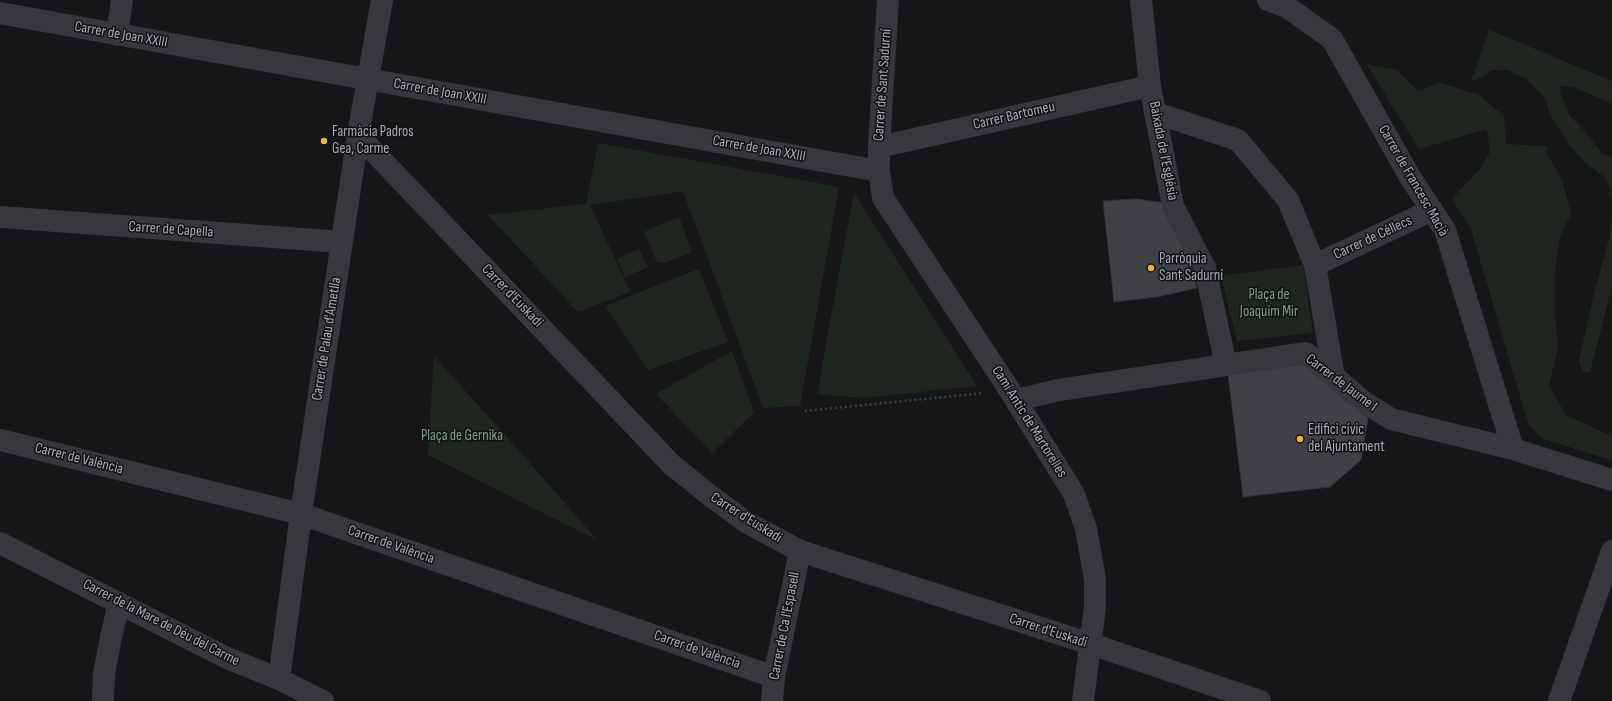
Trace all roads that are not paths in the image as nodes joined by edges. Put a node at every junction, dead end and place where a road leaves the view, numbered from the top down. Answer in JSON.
{"nodes":[{"id":1,"x":122,"y":0,"type":"edge"},
{"id":2,"x":382,"y":0,"type":"edge"},
{"id":3,"x":888,"y":0,"type":"edge"},
{"id":4,"x":1141,"y":0,"type":"edge"},
{"id":5,"x":1268,"y":0,"type":"edge"},
{"id":6,"x":0,"y":14,"type":"edge"},
{"id":7,"x":117,"y":35,"type":"junction"},
{"id":8,"x":368,"y":79,"type":"junction"},
{"id":9,"x":1150,"y":86,"type":"junction"},
{"id":10,"x":1156,"y":113,"type":"junction"},
{"id":11,"x":358,"y":135,"type":"junction"},
{"id":12,"x":879,"y":147,"type":"junction"},
{"id":13,"x":879,"y":171,"type":"junction"},
{"id":14,"x":1432,"y":210,"type":"junction"},
{"id":15,"x":0,"y":217,"type":"edge"},
{"id":16,"x":342,"y":242,"type":"junction"},
{"id":17,"x":1315,"y":265,"type":"junction"},
{"id":18,"x":1226,"y":365,"type":"junction"},
{"id":19,"x":1334,"y":377,"type":"junction"},
{"id":20,"x":1013,"y":395,"type":"junction"},
{"id":21,"x":0,"y":440,"type":"edge"},
{"id":22,"x":1512,"y":449,"type":"junction"},
{"id":23,"x":1612,"y":480,"type":"edge"},
{"id":24,"x":301,"y":514,"type":"junction"},
{"id":25,"x":0,"y":543,"type":"edge"},
{"id":26,"x":800,"y":551,"type":"junction"},
{"id":27,"x":1612,"y":551,"type":"edge"},
{"id":28,"x":119,"y":603,"type":"junction"},
{"id":29,"x":1091,"y":644,"type":"junction"},
{"id":30,"x":774,"y":677,"type":"junction"},
{"id":31,"x":279,"y":679,"type":"junction"},
{"id":32,"x":102,"y":701,"type":"edge"},
{"id":33,"x":323,"y":701,"type":"edge"},
{"id":34,"x":772,"y":701,"type":"edge"},
{"id":35,"x":1083,"y":701,"type":"edge"},
{"id":36,"x":1260,"y":701,"type":"edge"},
{"id":37,"x":1559,"y":701,"type":"edge"}],
"edges":[{"from":1,"to":7,"type":"street"},
{"from":2,"to":8,"type":"street","name":"Carrer de Palau d'Ametlla"},
{"from":3,"to":12,"type":"street","name":"Carrer de Sant Sadurní"},
{"from":4,"to":9,"type":"street","name":"Baixada de l'Església"},
{"from":5,"to":14,"type":"street","name":"Carrer de Francesc Macià"},
{"from":6,"to":7,"type":"street","name":"Carrer de Joan XXIII"},
{"from":7,"to":8,"type":"street","name":"Carrer de Joan XXIII"},
{"from":8,"to":11,"type":"street","name":"Carrer de Palau d'Ametlla"},
{"from":8,"to":13,"type":"street","name":"Carrer de Joan XXIII"},
{"from":9,"to":10,"type":"street","name":"Baixada de l'Església"},
{"from":9,"to":12,"type":"street","name":"Carrer Bartomeu"},
{"from":10,"to":17,"type":"street"},
{"from":10,"to":18,"type":"street","name":"Baixada de l'Església"},
{"from":11,"to":16,"type":"street","name":"Carrer de Palau d'Ametlla"},
{"from":11,"to":26,"type":"street","name":"Carrer d'Euskadi"},
{"from":12,"to":13,"type":"street","name":"Carrer de Sant Sadurní"},
{"from":13,"to":20,"type":"street","name":"Camí Antic de Martorelles"},
{"from":14,"to":17,"type":"street","name":"Carrer de Céllecs"},
{"from":14,"to":22,"type":"street","name":"Carrer de Francesc Macià"},
{"from":15,"to":16,"type":"street","name":"Carrer de Capella"},
{"from":16,"to":24,"type":"street","name":"Carrer de Palau d'Ametlla"},
{"from":17,"to":19,"type":"street"},
{"from":18,"to":19,"type":"street","name":"Carrer de Jaume I"},
{"from":18,"to":20,"type":"street","name":"Carrer de Jaume I"},
{"from":19,"to":22,"type":"street","name":"Carrer de Jaume I"},
{"from":20,"to":29,"type":"street","name":"Camí Antic de Martorelles"},
{"from":21,"to":24,"type":"street","name":"Carrer de València"},
{"from":22,"to":23,"type":"street","name":"Carrer de Jaume I"},
{"from":24,"to":30,"type":"street","name":"Carrer de València"},
{"from":24,"to":31,"type":"street","name":"Carrer de Palau d'Ametlla"},
{"from":25,"to":28,"type":"street","name":"Carrer de la Mare de Déu del Carme"},
{"from":26,"to":29,"type":"street","name":"Carrer d'Euskadi"},
{"from":26,"to":30,"type":"street","name":"Carrer de Ca l'Espasell"},
{"from":27,"to":37,"type":"street"},
{"from":28,"to":31,"type":"street","name":"Carrer de la Mare de Déu del Carme"},
{"from":28,"to":32,"type":"street"},
{"from":29,"to":35,"type":"street","name":"Camí Antic de Martorelles"},
{"from":29,"to":36,"type":"street","name":"Carrer d'Euskadi"},
{"from":30,"to":34,"type":"street","name":"Carrer de Ca l'Espasell"},
{"from":31,"to":33,"type":"street","name":"Carrer de la Mare de Déu del Carme"}]}
